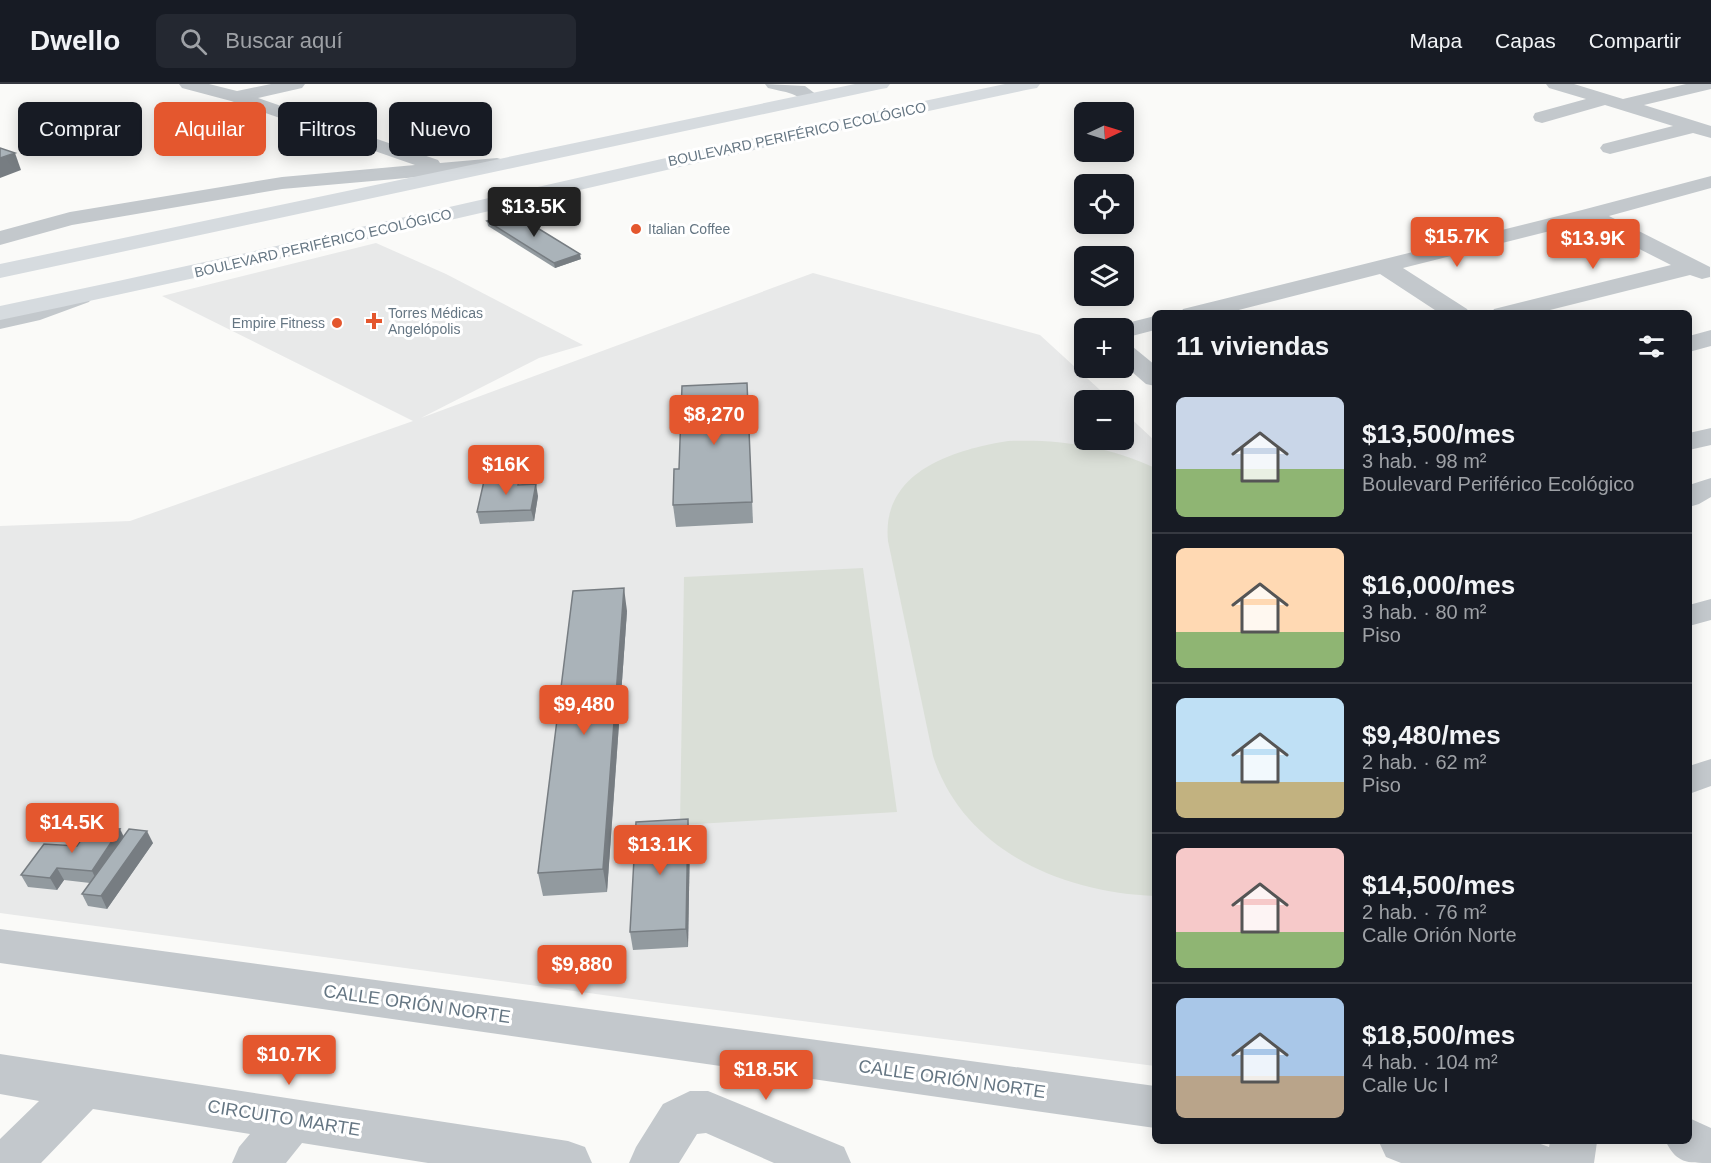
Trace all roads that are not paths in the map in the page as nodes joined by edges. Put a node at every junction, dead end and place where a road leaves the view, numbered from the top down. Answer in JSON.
{"nodes":[{"id":1,"x":188,"y":84,"type":"edge"},
{"id":2,"x":296,"y":84,"type":"edge"},
{"id":3,"x":774,"y":84,"type":"edge"},
{"id":4,"x":881,"y":84,"type":"edge"},
{"id":5,"x":1031,"y":84,"type":"edge"},
{"id":6,"x":1555,"y":84,"type":"edge"},
{"id":7,"x":1708,"y":84,"type":"edge"},
{"id":8,"x":1604,"y":96,"type":"edge"},
{"id":9,"x":237,"y":97,"type":"junction"},
{"id":10,"x":812,"y":98,"type":"junction"},
{"id":11,"x":1542,"y":117,"type":"dead end"},
{"id":12,"x":1702,"y":130,"type":"edge"},
{"id":13,"x":1611,"y":148,"type":"dead end"},
{"id":14,"x":498,"y":164,"type":"junction"},
{"id":15,"x":441,"y":168,"type":"junction"},
{"id":16,"x":1711,"y":182,"type":"edge"},
{"id":17,"x":1612,"y":209,"type":"junction"},
{"id":18,"x":1589,"y":215,"type":"junction"},
{"id":19,"x":70,"y":219,"type":"junction"},
{"id":20,"x":0,"y":221,"type":"edge"},
{"id":21,"x":0,"y":238,"type":"edge"},
{"id":22,"x":1703,"y":261,"type":"edge"},
{"id":23,"x":1382,"y":265,"type":"junction"},
{"id":24,"x":0,"y":271,"type":"edge"},
{"id":25,"x":84,"y":296,"type":"junction"},
{"id":26,"x":1208,"y":310,"type":"edge"},
{"id":27,"x":1452,"y":310,"type":"edge"},
{"id":28,"x":1518,"y":310,"type":"edge"},
{"id":29,"x":0,"y":313,"type":"edge"},
{"id":30,"x":0,"y":322,"type":"edge"},
{"id":31,"x":1152,"y":324,"type":"edge"},
{"id":32,"x":1134,"y":328,"type":"edge"},
{"id":33,"x":1711,"y":338,"type":"edge"},
{"id":34,"x":1692,"y":343,"type":"edge"},
{"id":35,"x":1134,"y":360,"type":"edge"},
{"id":36,"x":1152,"y":375,"type":"edge"},
{"id":37,"x":1711,"y":436,"type":"edge"},
{"id":38,"x":1692,"y":441,"type":"edge"},
{"id":39,"x":1711,"y":488,"type":"edge"},
{"id":40,"x":1692,"y":496,"type":"edge"},
{"id":41,"x":1711,"y":609,"type":"edge"},
{"id":42,"x":1692,"y":615,"type":"edge"},
{"id":43,"x":1711,"y":772,"type":"edge"},
{"id":44,"x":1692,"y":779,"type":"edge"},
{"id":45,"x":0,"y":946,"type":"edge"},
{"id":46,"x":0,"y":1074,"type":"edge"},
{"id":47,"x":84,"y":1087,"type":"junction"},
{"id":48,"x":1152,"y":1107,"type":"edge"},
{"id":49,"x":292,"y":1120,"type":"junction"},
{"id":50,"x":1692,"y":1142,"type":"edge"},
{"id":51,"x":1573,"y":1144,"type":"edge"},
{"id":52,"x":1427,"y":1148,"type":"edge"},
{"id":53,"x":1711,"y":1154,"type":"edge"},
{"id":54,"x":507,"y":1158,"type":"edge"},
{"id":55,"x":9,"y":1163,"type":"edge"},
{"id":56,"x":256,"y":1163,"type":"edge"},
{"id":57,"x":568,"y":1163,"type":"edge"},
{"id":58,"x":653,"y":1163,"type":"edge"},
{"id":59,"x":827,"y":1163,"type":"edge"},
{"id":60,"x":1533,"y":1163,"type":"edge"},
{"id":61,"x":1570,"y":1163,"type":"edge"}],
"edges":[{"from":1,"to":9,"type":"street"},
{"from":2,"to":9,"type":"street"},
{"from":3,"to":10,"type":"street"},
{"from":4,"to":10,"type":"highway"},
{"from":5,"to":25,"type":"highway","name":"BOULEVARD PERIFÉRICO ECOLÓGICO"},
{"from":6,"to":8,"type":"street"},
{"from":7,"to":8,"type":"street"},
{"from":8,"to":11,"type":"street"},
{"from":8,"to":12,"type":"street"},
{"from":9,"to":15,"type":"street"},
{"from":10,"to":14,"type":"highway"},
{"from":12,"to":13,"type":"street"},
{"from":14,"to":15,"type":"street"},
{"from":14,"to":24,"type":"highway"},
{"from":15,"to":19,"type":"street"},
{"from":16,"to":17,"type":"street"},
{"from":17,"to":18,"type":"street"},
{"from":17,"to":22,"type":"street"},
{"from":18,"to":22,"type":"street"},
{"from":18,"to":23,"type":"street"},
{"from":19,"to":20,"type":"street"},
{"from":19,"to":21,"type":"street"},
{"from":22,"to":28,"type":"street"},
{"from":23,"to":26,"type":"street"},
{"from":23,"to":27,"type":"street"},
{"from":25,"to":29,"type":"highway","name":"BOULEVARD PERIFÉRICO ECOLÓGICO"},
{"from":25,"to":30,"type":"street"},
{"from":31,"to":32,"type":"street"},
{"from":33,"to":34,"type":"street"},
{"from":35,"to":36,"type":"street"},
{"from":37,"to":38,"type":"street"},
{"from":39,"to":40,"type":"street"},
{"from":41,"to":42,"type":"street"},
{"from":43,"to":44,"type":"street"},
{"from":45,"to":48,"type":"street","name":"CALLE ORIÓN NORTE"},
{"from":46,"to":47,"type":"street","name":"CIRCUITO MARTE"},
{"from":47,"to":49,"type":"street","name":"CIRCUITO MARTE"},
{"from":47,"to":55,"type":"street"},
{"from":49,"to":54,"type":"street","name":"CIRCUITO MARTE"},
{"from":49,"to":56,"type":"street"},
{"from":50,"to":53,"type":"street"},
{"from":51,"to":61,"type":"street"},
{"from":52,"to":60,"type":"street"},
{"from":54,"to":57,"type":"street","name":"CIRCUITO MARTE"},
{"from":58,"to":59,"type":"street"}]}
